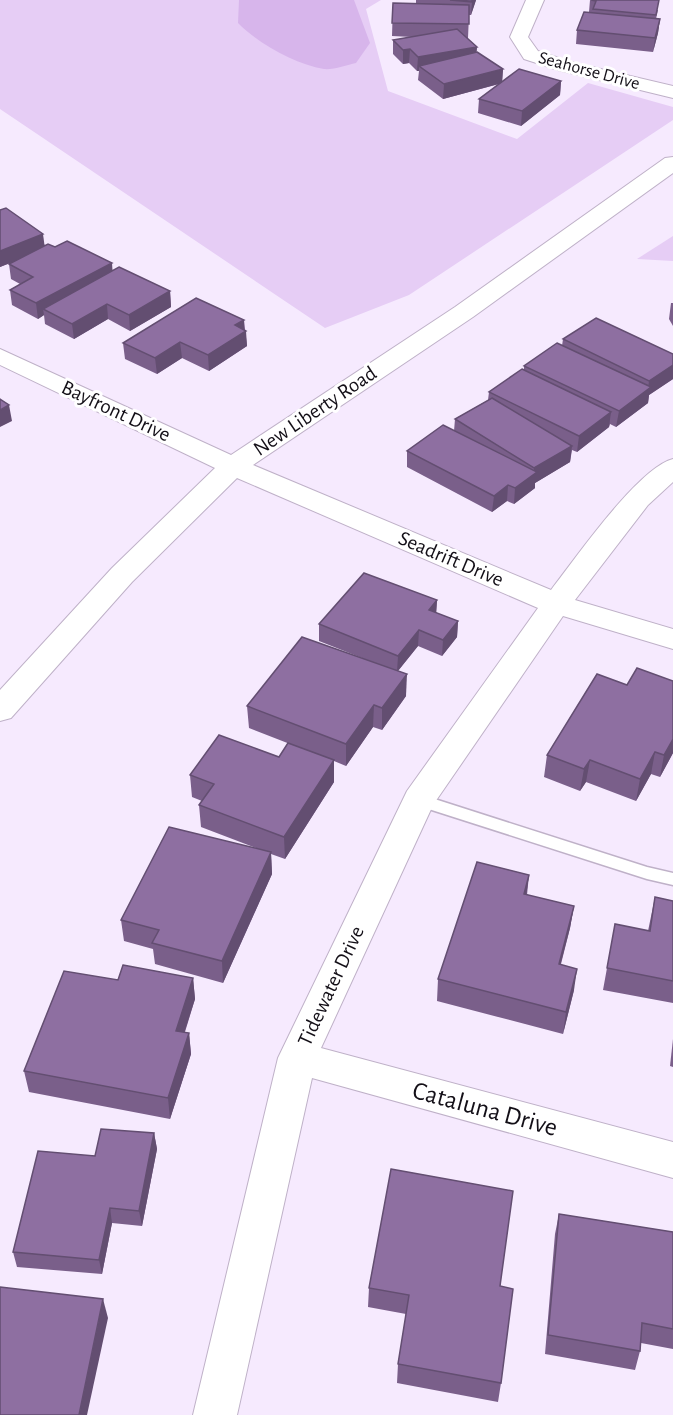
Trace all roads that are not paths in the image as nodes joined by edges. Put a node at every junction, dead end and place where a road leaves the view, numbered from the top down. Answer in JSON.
{"nodes":[{"id":1,"x":535,"y":0,"type":"edge"},
{"id":2,"x":673,"y":92,"type":"edge"},
{"id":3,"x":673,"y":163,"type":"edge"},
{"id":4,"x":0,"y":356,"type":"edge"},
{"id":5,"x":233,"y":466,"type":"junction"},
{"id":6,"x":673,"y":467,"type":"edge"},
{"id":7,"x":556,"y":604,"type":"junction"},
{"id":8,"x":673,"y":639,"type":"edge"},
{"id":9,"x":0,"y":710,"type":"edge"},
{"id":10,"x":419,"y":800,"type":"junction"},
{"id":11,"x":673,"y":879,"type":"edge"},
{"id":12,"x":297,"y":1058,"type":"junction"},
{"id":13,"x":673,"y":1160,"type":"edge"},
{"id":14,"x":215,"y":1415,"type":"edge"}],
"edges":[{"from":1,"to":2,"type":"street","name":"Seahorse Drive"},
{"from":3,"to":5,"type":"street","name":"New Liberty Road"},
{"from":4,"to":5,"type":"street","name":"Bayfront Drive"},
{"from":5,"to":7,"type":"street","name":"Seadrift Drive"},
{"from":5,"to":9,"type":"street","name":"New Liberty Road"},
{"from":6,"to":7,"type":"street","name":"Tidewater Drive"},
{"from":7,"to":8,"type":"street","name":"Seadrift Drive"},
{"from":7,"to":10,"type":"street","name":"Tidewater Drive"},
{"from":10,"to":11,"type":"lane"},
{"from":10,"to":12,"type":"street","name":"Tidewater Drive"},
{"from":12,"to":13,"type":"street","name":"Cataluna Drive"},
{"from":12,"to":14,"type":"street","name":"Tidewater Drive"}]}
